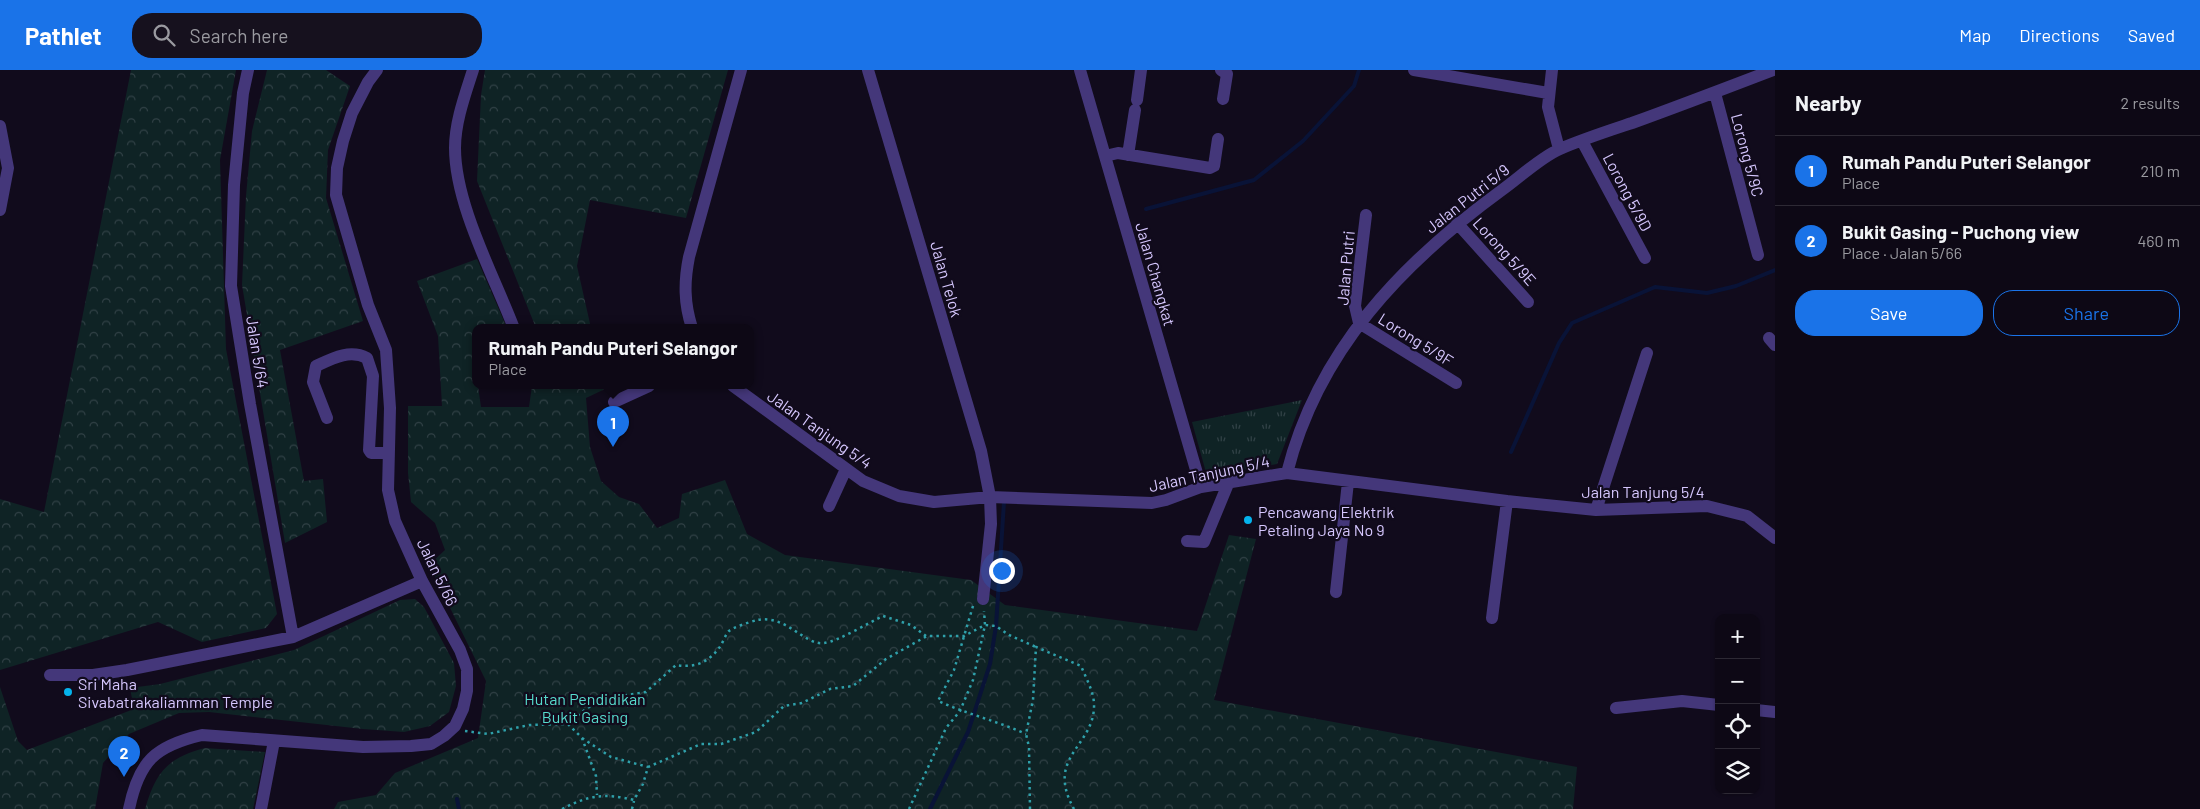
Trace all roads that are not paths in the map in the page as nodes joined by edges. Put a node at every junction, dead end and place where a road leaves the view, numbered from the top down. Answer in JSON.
{"nodes":[{"id":1,"x":248,"y":70,"type":"edge"},
{"id":2,"x":377,"y":70,"type":"edge"},
{"id":3,"x":473,"y":70,"type":"edge"},
{"id":4,"x":741,"y":70,"type":"edge"},
{"id":5,"x":868,"y":70,"type":"edge"},
{"id":6,"x":1080,"y":70,"type":"edge"},
{"id":7,"x":1141,"y":70,"type":"edge"},
{"id":8,"x":1221,"y":70,"type":"edge"},
{"id":9,"x":1414,"y":70,"type":"edge"},
{"id":10,"x":1552,"y":70,"type":"edge"},
{"id":11,"x":1773,"y":70,"type":"edge"},
{"id":12,"x":1548,"y":93,"type":"junction"},
{"id":13,"x":1715,"y":93,"type":"junction"},
{"id":14,"x":1223,"y":99,"type":"dead end"},
{"id":15,"x":0,"y":126,"type":"edge"},
{"id":16,"x":1218,"y":139,"type":"dead end"},
{"id":17,"x":1582,"y":141,"type":"junction"},
{"id":18,"x":1558,"y":149,"type":"junction"},
{"id":19,"x":1128,"y":155,"type":"junction"},
{"id":20,"x":1105,"y":156,"type":"junction"},
{"id":21,"x":0,"y":210,"type":"edge"},
{"id":22,"x":1366,"y":215,"type":"dead end"},
{"id":23,"x":1457,"y":223,"type":"junction"},
{"id":24,"x":1758,"y":255,"type":"dead end"},
{"id":25,"x":1645,"y":258,"type":"dead end"},
{"id":26,"x":1528,"y":302,"type":"dead end"},
{"id":27,"x":1359,"y":323,"type":"junction"},
{"id":28,"x":513,"y":324,"type":"edge"},
{"id":29,"x":691,"y":324,"type":"edge"},
{"id":30,"x":1647,"y":353,"type":"dead end"},
{"id":31,"x":1456,"y":383,"type":"dead end"},
{"id":32,"x":642,"y":389,"type":"edge"},
{"id":33,"x":737,"y":389,"type":"edge"},
{"id":34,"x":614,"y":402,"type":"dead end"},
{"id":35,"x":327,"y":418,"type":"dead end"},
{"id":36,"x":388,"y":453,"type":"junction"},
{"id":37,"x":846,"y":469,"type":"junction"},
{"id":38,"x":1288,"y":473,"type":"junction"},
{"id":39,"x":1348,"y":482,"type":"junction"},
{"id":40,"x":1228,"y":484,"type":"junction"},
{"id":41,"x":1202,"y":487,"type":"junction"},
{"id":42,"x":990,"y":497,"type":"junction"},
{"id":43,"x":1507,"y":501,"type":"junction"},
{"id":44,"x":829,"y":506,"type":"dead end"},
{"id":45,"x":1596,"y":510,"type":"junction"},
{"id":46,"x":1774,"y":535,"type":"edge"},
{"id":47,"x":1186,"y":541,"type":"dead end"},
{"id":48,"x":422,"y":581,"type":"junction"},
{"id":49,"x":1336,"y":592,"type":"dead end"},
{"id":50,"x":983,"y":599,"type":"road end"},
{"id":51,"x":1492,"y":618,"type":"dead end"},
{"id":52,"x":293,"y":637,"type":"junction"},
{"id":53,"x":50,"y":675,"type":"dead end"},
{"id":54,"x":1715,"y":705,"type":"edge"},
{"id":55,"x":1616,"y":708,"type":"dead end"},
{"id":56,"x":1760,"y":710,"type":"edge"},
{"id":57,"x":1775,"y":712,"type":"edge"},
{"id":58,"x":274,"y":741,"type":"junction"},
{"id":59,"x":129,"y":809,"type":"edge"},
{"id":60,"x":261,"y":809,"type":"edge"}],
"edges":[{"from":1,"to":52,"type":"street","name":"Jalan 5/64"},
{"from":2,"to":36,"type":"street","name":"Jalan 5/66"},
{"from":3,"to":28,"type":"street"},
{"from":4,"to":29,"type":"street"},
{"from":5,"to":42,"type":"street","name":"Jalan Telok"},
{"from":6,"to":20,"type":"street","name":"Jalan Changkat"},
{"from":7,"to":19,"type":"street"},
{"from":8,"to":14,"type":"street"},
{"from":9,"to":12,"type":"street"},
{"from":10,"to":12,"type":"street"},
{"from":11,"to":13,"type":"street","name":"Jalan Putri 5/9"},
{"from":12,"to":18,"type":"street"},
{"from":13,"to":17,"type":"street","name":"Jalan Putri 5/9"},
{"from":13,"to":24,"type":"street","name":"Lorong 5/9C"},
{"from":15,"to":21,"type":"street"},
{"from":16,"to":19,"type":"street"},
{"from":17,"to":18,"type":"street","name":"Jalan Putri 5/9"},
{"from":17,"to":25,"type":"street","name":"Lorong 5/9D"},
{"from":18,"to":23,"type":"street","name":"Jalan Putri 5/9"},
{"from":19,"to":20,"type":"street"},
{"from":20,"to":41,"type":"street","name":"Jalan Changkat"},
{"from":22,"to":27,"type":"street","name":"Jalan Putri"},
{"from":23,"to":26,"type":"street","name":"Lorong 5/9E"},
{"from":23,"to":27,"type":"street","name":"Jalan Putri 5/9"},
{"from":27,"to":31,"type":"street","name":"Lorong 5/9F"},
{"from":27,"to":38,"type":"street","name":"Jalan Putri 5/9"},
{"from":30,"to":45,"type":"street"},
{"from":32,"to":34,"type":"street"},
{"from":33,"to":37,"type":"street","name":"Jalan Tanjung 5/4"},
{"from":35,"to":36,"type":"street"},
{"from":36,"to":48,"type":"street","name":"Jalan 5/66"},
{"from":37,"to":42,"type":"street","name":"Jalan Tanjung 5/4"},
{"from":37,"to":44,"type":"street"},
{"from":38,"to":39,"type":"street","name":"Jalan Tanjung 5/4"},
{"from":38,"to":40,"type":"street","name":"Jalan Tanjung 5/4"},
{"from":39,"to":43,"type":"street","name":"Jalan Tanjung 5/4"},
{"from":39,"to":49,"type":"street"},
{"from":40,"to":41,"type":"street","name":"Jalan Tanjung 5/4"},
{"from":40,"to":47,"type":"street"},
{"from":41,"to":42,"type":"street","name":"Jalan Tanjung 5/4"},
{"from":42,"to":50,"type":"street","name":"Jalan Telok"},
{"from":43,"to":45,"type":"street","name":"Jalan Tanjung 5/4"},
{"from":43,"to":51,"type":"street"},
{"from":45,"to":46,"type":"street","name":"Jalan Tanjung 5/4"},
{"from":48,"to":52,"type":"street"},
{"from":48,"to":58,"type":"street","name":"Jalan 5/66"},
{"from":52,"to":53,"type":"street"},
{"from":54,"to":55,"type":"street"},
{"from":56,"to":57,"type":"street"},
{"from":58,"to":59,"type":"street"},
{"from":58,"to":60,"type":"street"}]}
